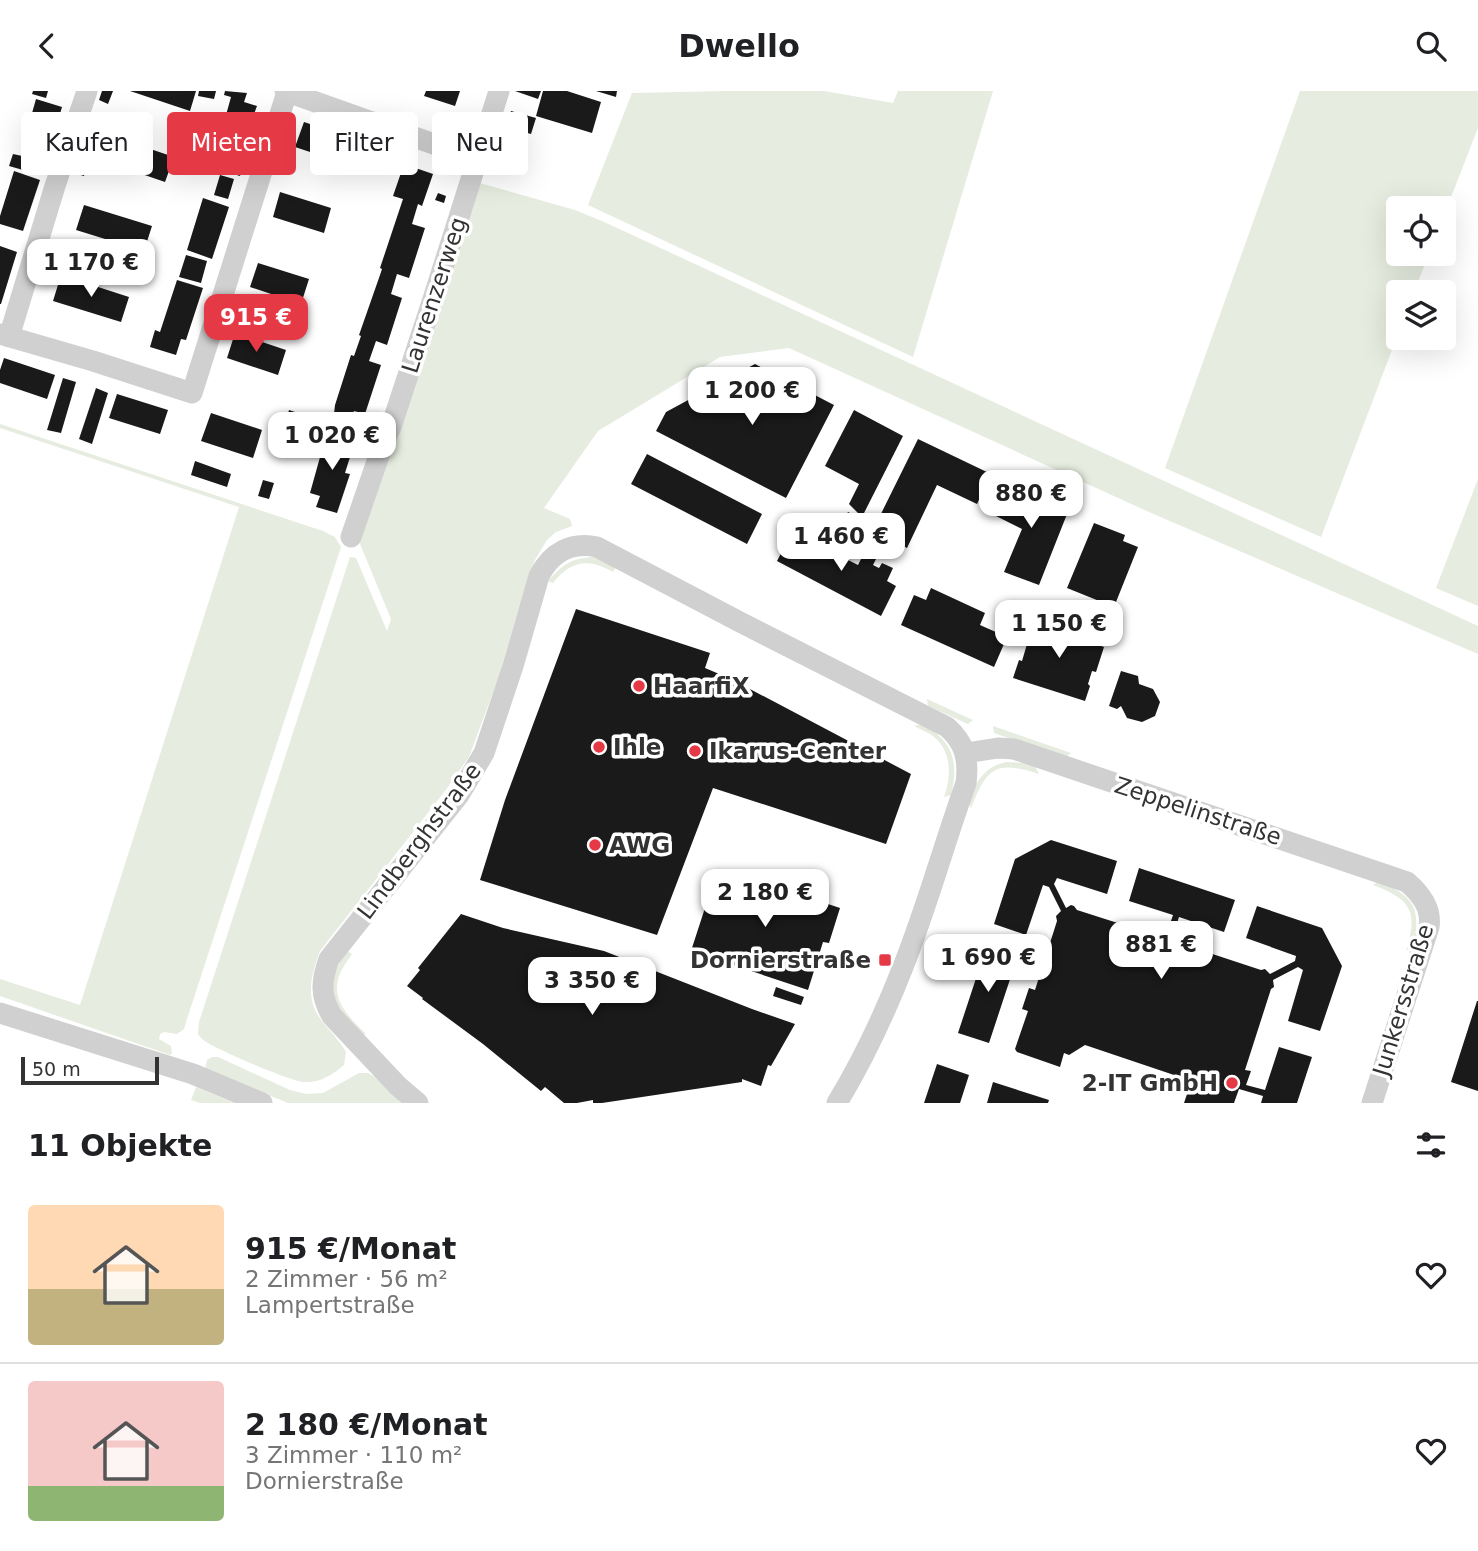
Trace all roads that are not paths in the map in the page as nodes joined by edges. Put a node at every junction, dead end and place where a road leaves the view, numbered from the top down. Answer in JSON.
{"nodes":[{"id":1,"x":87,"y":91,"type":"edge"},
{"id":2,"x":286,"y":91,"type":"edge"},
{"id":3,"x":499,"y":91,"type":"edge"},
{"id":4,"x":492,"y":112,"type":"edge"},
{"id":5,"x":432,"y":143,"type":"edge"},
{"id":6,"x":472,"y":175,"type":"edge"},
{"id":7,"x":5,"y":336,"type":"edge"},
{"id":8,"x":351,"y":537,"type":"dead end"},
{"id":9,"x":966,"y":753,"type":"junction"},
{"id":10,"x":1423,"y":898,"type":"joint"},
{"id":11,"x":0,"y":1013,"type":"edge"},
{"id":12,"x":262,"y":1103,"type":"edge"},
{"id":13,"x":418,"y":1103,"type":"edge"},
{"id":14,"x":837,"y":1103,"type":"edge"},
{"id":15,"x":1371,"y":1103,"type":"edge"}],
"edges":[{"from":1,"to":7,"type":"street"},
{"from":2,"to":5,"type":"street"},
{"from":2,"to":7,"type":"street"},
{"from":3,"to":4,"type":"street","name":"Laurenzerweg"},
{"from":6,"to":8,"type":"street","name":"Laurenzerweg"},
{"from":9,"to":10,"type":"street","name":"Zeppelinstraße"},
{"from":9,"to":13,"type":"street","name":"Lindberghstraße"},
{"from":9,"to":14,"type":"street"},
{"from":10,"to":15,"type":"street","name":"Junkersstraße"},
{"from":11,"to":12,"type":"street"}]}
